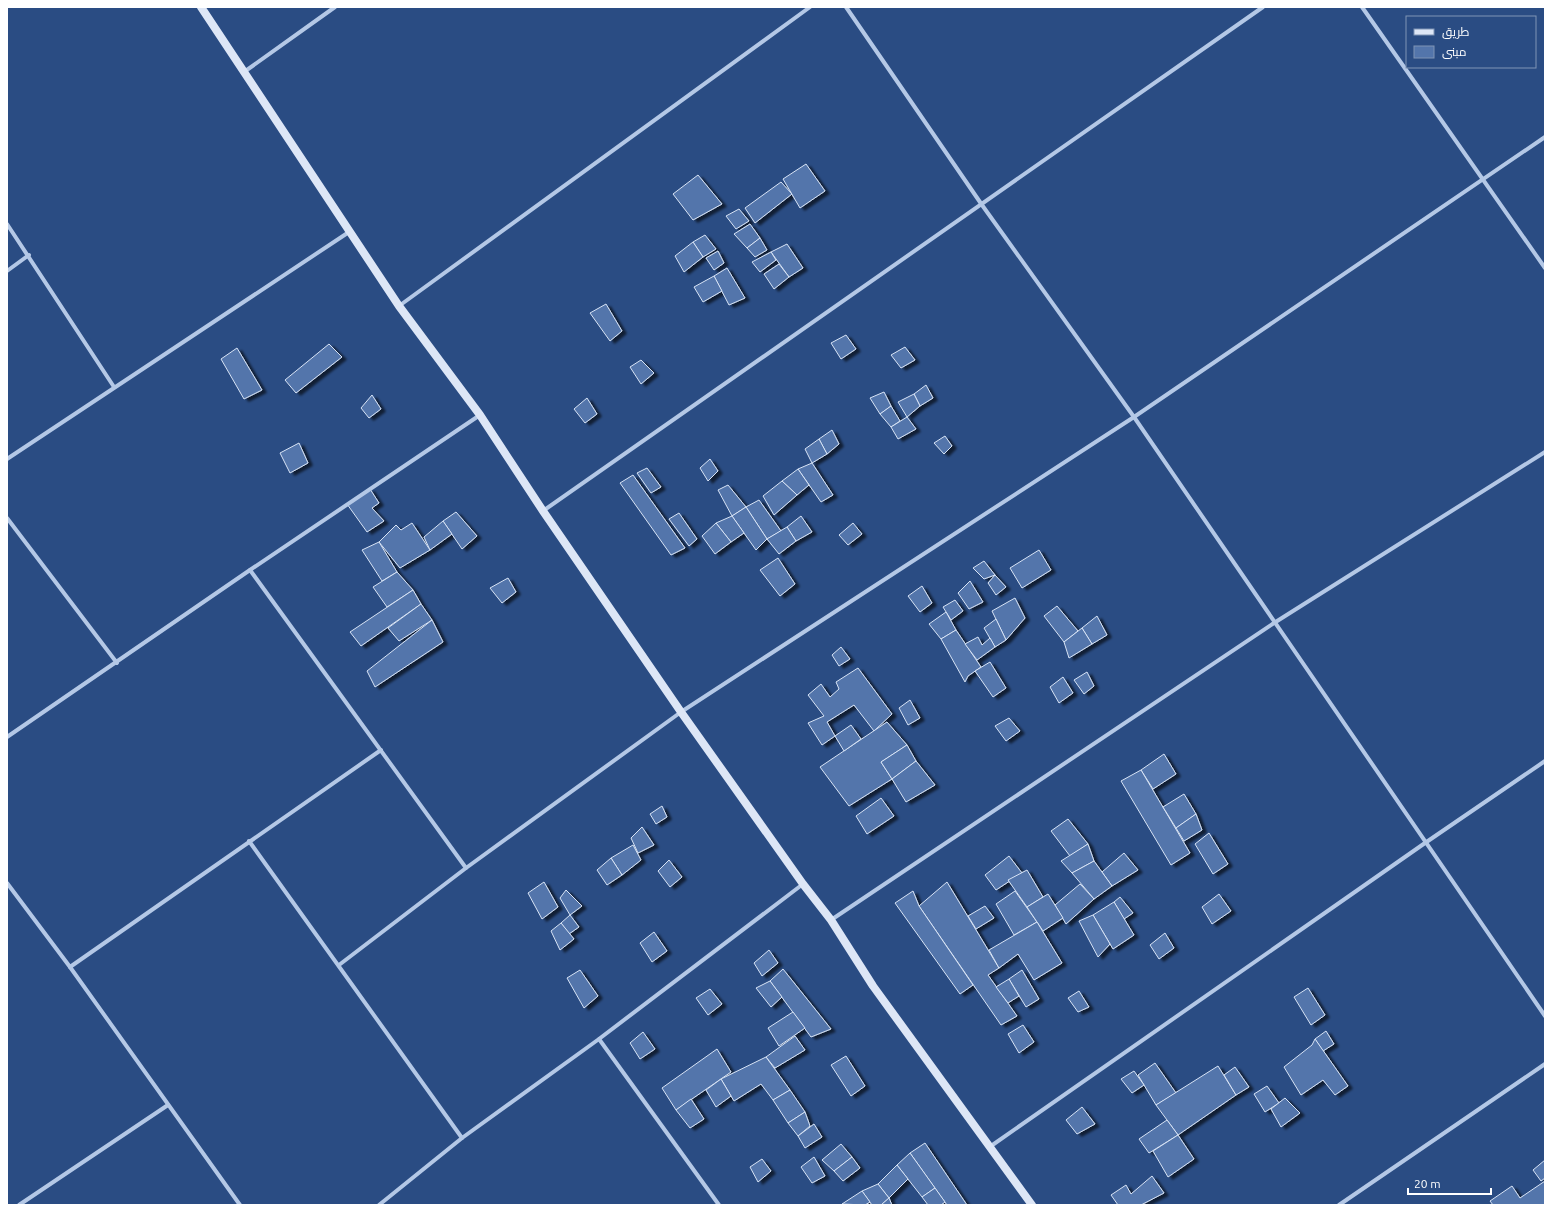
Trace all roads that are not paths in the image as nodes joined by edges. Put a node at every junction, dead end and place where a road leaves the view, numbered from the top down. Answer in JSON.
{"nodes":[{"id":1,"x":201,"y":7,"type":"edge"},
{"id":2,"x":335,"y":7,"type":"edge"},
{"id":3,"x":810,"y":7,"type":"edge"},
{"id":4,"x":846,"y":7,"type":"edge"},
{"id":5,"x":1263,"y":7,"type":"edge"},
{"id":6,"x":1362,"y":7,"type":"edge"},
{"id":7,"x":243,"y":73,"type":"junction"},
{"id":8,"x":1545,"y":137,"type":"edge"},
{"id":9,"x":1484,"y":179,"type":"junction"},
{"id":10,"x":982,"y":205,"type":"junction"},
{"id":11,"x":7,"y":224,"type":"edge"},
{"id":12,"x":349,"y":232,"type":"junction"},
{"id":13,"x":29,"y":255,"type":"junction"},
{"id":14,"x":1545,"y":268,"type":"edge"},
{"id":15,"x":7,"y":271,"type":"edge"},
{"id":16,"x":399,"y":306,"type":"junction"},
{"id":17,"x":114,"y":387,"type":"junction"},
{"id":18,"x":480,"y":415,"type":"junction"},
{"id":19,"x":1134,"y":418,"type":"junction"},
{"id":20,"x":1545,"y":452,"type":"edge"},
{"id":21,"x":7,"y":459,"type":"edge"},
{"id":22,"x":542,"y":511,"type":"junction"},
{"id":23,"x":7,"y":518,"type":"edge"},
{"id":24,"x":250,"y":570,"type":"junction"},
{"id":25,"x":1274,"y":623,"type":"junction"},
{"id":26,"x":117,"y":663,"type":"junction"},
{"id":27,"x":681,"y":712,"type":"junction"},
{"id":28,"x":7,"y":738,"type":"edge"},
{"id":29,"x":381,"y":750,"type":"junction"},
{"id":30,"x":1545,"y":762,"type":"edge"},
{"id":31,"x":249,"y":841,"type":"junction"},
{"id":32,"x":1425,"y":843,"type":"junction"},
{"id":33,"x":466,"y":868,"type":"junction"},
{"id":34,"x":7,"y":883,"type":"edge"},
{"id":35,"x":802,"y":884,"type":"junction"},
{"id":36,"x":831,"y":920,"type":"junction"},
{"id":37,"x":339,"y":965,"type":"junction"},
{"id":38,"x":70,"y":967,"type":"junction"},
{"id":39,"x":1545,"y":1016,"type":"edge"},
{"id":40,"x":599,"y":1039,"type":"junction"},
{"id":41,"x":1545,"y":1064,"type":"edge"},
{"id":42,"x":168,"y":1105,"type":"junction"},
{"id":43,"x":462,"y":1138,"type":"junction"},
{"id":44,"x":991,"y":1146,"type":"junction"},
{"id":45,"x":19,"y":1205,"type":"edge"},
{"id":46,"x":240,"y":1205,"type":"edge"},
{"id":47,"x":379,"y":1205,"type":"edge"},
{"id":48,"x":719,"y":1205,"type":"edge"},
{"id":49,"x":1032,"y":1205,"type":"edge"},
{"id":50,"x":1339,"y":1205,"type":"edge"}],
"edges":[{"from":1,"to":7,"type":"main road"},
{"from":2,"to":7,"type":"street"},
{"from":3,"to":16,"type":"street"},
{"from":4,"to":10,"type":"street"},
{"from":5,"to":10,"type":"street"},
{"from":6,"to":9,"type":"street"},
{"from":7,"to":12,"type":"main road"},
{"from":8,"to":9,"type":"street"},
{"from":9,"to":14,"type":"street"},
{"from":9,"to":19,"type":"street"},
{"from":10,"to":19,"type":"street"},
{"from":10,"to":22,"type":"street"},
{"from":11,"to":13,"type":"street"},
{"from":12,"to":16,"type":"main road"},
{"from":12,"to":17,"type":"street"},
{"from":13,"to":15,"type":"street"},
{"from":13,"to":17,"type":"street"},
{"from":16,"to":18,"type":"main road"},
{"from":17,"to":21,"type":"street"},
{"from":18,"to":22,"type":"main road"},
{"from":18,"to":24,"type":"street"},
{"from":19,"to":25,"type":"street"},
{"from":19,"to":27,"type":"street"},
{"from":20,"to":25,"type":"street"},
{"from":22,"to":27,"type":"main road"},
{"from":23,"to":26,"type":"street"},
{"from":24,"to":26,"type":"street"},
{"from":24,"to":29,"type":"street"},
{"from":25,"to":32,"type":"street"},
{"from":25,"to":36,"type":"street"},
{"from":26,"to":28,"type":"street"},
{"from":27,"to":33,"type":"street"},
{"from":27,"to":35,"type":"main road"},
{"from":29,"to":31,"type":"street"},
{"from":29,"to":33,"type":"street"},
{"from":30,"to":32,"type":"street"},
{"from":31,"to":37,"type":"street"},
{"from":31,"to":38,"type":"street"},
{"from":32,"to":39,"type":"street"},
{"from":32,"to":44,"type":"street"},
{"from":33,"to":37,"type":"street"},
{"from":34,"to":38,"type":"street"},
{"from":35,"to":36,"type":"main road"},
{"from":35,"to":40,"type":"street"},
{"from":36,"to":44,"type":"main road"},
{"from":37,"to":43,"type":"street"},
{"from":38,"to":42,"type":"street"},
{"from":40,"to":43,"type":"street"},
{"from":40,"to":48,"type":"street"},
{"from":41,"to":50,"type":"street"},
{"from":42,"to":45,"type":"street"},
{"from":42,"to":46,"type":"street"},
{"from":43,"to":47,"type":"street"},
{"from":44,"to":49,"type":"main road"}]}
